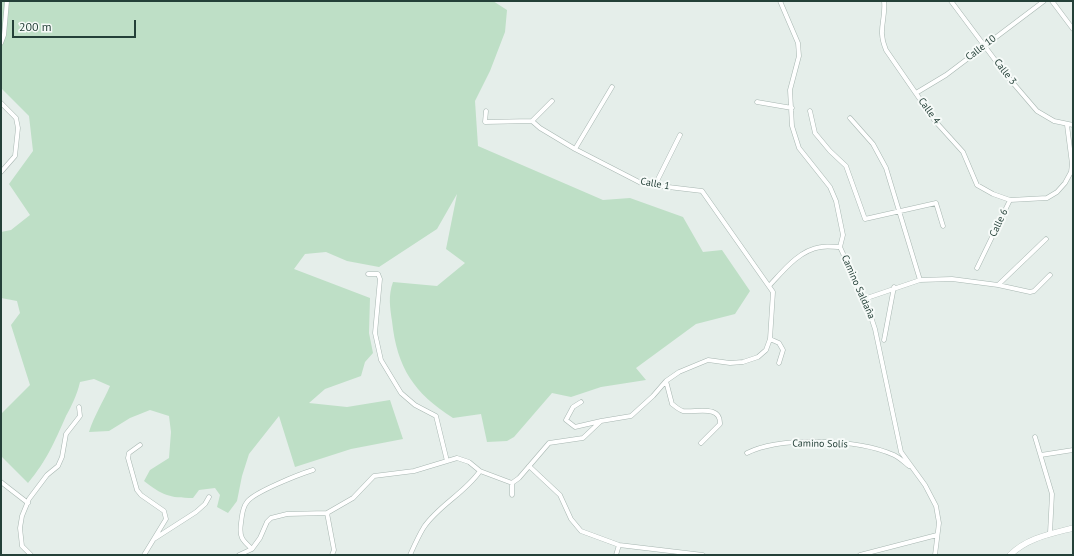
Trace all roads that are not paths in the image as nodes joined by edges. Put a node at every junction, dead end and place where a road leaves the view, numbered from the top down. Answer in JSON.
{"nodes":[{"id":1,"x":6,"y":1,"type":"edge"},
{"id":2,"x":780,"y":1,"type":"edge"},
{"id":3,"x":884,"y":1,"type":"edge"},
{"id":4,"x":951,"y":1,"type":"edge"},
{"id":5,"x":1044,"y":1,"type":"edge"},
{"id":6,"x":1052,"y":1,"type":"edge"},
{"id":7,"x":1073,"y":29,"type":"edge"},
{"id":8,"x":1,"y":43,"type":"edge"},
{"id":9,"x":985,"y":45,"type":"junction"},
{"id":10,"x":612,"y":87,"type":"dead end"},
{"id":11,"x":916,"y":93,"type":"junction"},
{"id":12,"x":552,"y":101,"type":"dead end"},
{"id":13,"x":757,"y":102,"type":"dead end"},
{"id":14,"x":1,"y":103,"type":"edge"},
{"id":15,"x":792,"y":108,"type":"junction"},
{"id":16,"x":486,"y":111,"type":"dead end"},
{"id":17,"x":810,"y":111,"type":"dead end"},
{"id":18,"x":850,"y":118,"type":"dead end"},
{"id":19,"x":532,"y":121,"type":"junction"},
{"id":20,"x":1067,"y":125,"type":"junction"},
{"id":21,"x":1073,"y":125,"type":"edge"},
{"id":22,"x":680,"y":135,"type":"dead end"},
{"id":23,"x":575,"y":149,"type":"junction"},
{"id":24,"x":1,"y":172,"type":"edge"},
{"id":25,"x":655,"y":185,"type":"junction"},
{"id":26,"x":1010,"y":200,"type":"junction"},
{"id":27,"x":900,"y":211,"type":"junction"},
{"id":28,"x":943,"y":226,"type":"dead end"},
{"id":29,"x":1046,"y":239,"type":"dead end"},
{"id":30,"x":840,"y":247,"type":"junction"},
{"id":31,"x":977,"y":268,"type":"dead end"},
{"id":32,"x":368,"y":274,"type":"dead end"},
{"id":33,"x":1050,"y":275,"type":"dead end"},
{"id":34,"x":920,"y":280,"type":"junction"},
{"id":35,"x":998,"y":284,"type":"junction"},
{"id":36,"x":769,"y":286,"type":"junction"},
{"id":37,"x":894,"y":287,"type":"junction"},
{"id":38,"x":864,"y":299,"type":"junction"},
{"id":39,"x":770,"y":339,"type":"junction"},
{"id":40,"x":884,"y":340,"type":"dead end"},
{"id":41,"x":779,"y":363,"type":"dead end"},
{"id":42,"x":666,"y":381,"type":"junction"},
{"id":43,"x":581,"y":402,"type":"dead end"},
{"id":44,"x":79,"y":407,"type":"dead end"},
{"id":45,"x":601,"y":421,"type":"junction"},
{"id":46,"x":1035,"y":437,"type":"dead end"},
{"id":47,"x":701,"y":442,"type":"dead end"},
{"id":48,"x":140,"y":445,"type":"dead end"},
{"id":49,"x":1073,"y":450,"type":"edge"},
{"id":50,"x":747,"y":453,"type":"dead end"},
{"id":51,"x":1041,"y":455,"type":"junction"},
{"id":52,"x":447,"y":461,"type":"junction"},
{"id":53,"x":529,"y":466,"type":"junction"},
{"id":54,"x":913,"y":469,"type":"junction"},
{"id":55,"x":314,"y":470,"type":"dead end"},
{"id":56,"x":480,"y":471,"type":"junction"},
{"id":57,"x":1,"y":482,"type":"edge"},
{"id":58,"x":512,"y":483,"type":"junction"},
{"id":59,"x":512,"y":495,"type":"dead end"},
{"id":60,"x":209,"y":497,"type":"dead end"},
{"id":61,"x":28,"y":503,"type":"junction"},
{"id":62,"x":327,"y":513,"type":"junction"},
{"id":63,"x":1073,"y":528,"type":"edge"},
{"id":64,"x":1050,"y":533,"type":"junction"},
{"id":65,"x":937,"y":535,"type":"junction"},
{"id":66,"x":154,"y":540,"type":"junction"},
{"id":67,"x":619,"y":545,"type":"junction"},
{"id":68,"x":251,"y":552,"type":"edge"},
{"id":69,"x":31,"y":555,"type":"edge"},
{"id":70,"x":144,"y":555,"type":"edge"},
{"id":71,"x":239,"y":555,"type":"edge"},
{"id":72,"x":332,"y":555,"type":"edge"},
{"id":73,"x":410,"y":555,"type":"edge"},
{"id":74,"x":616,"y":555,"type":"edge"},
{"id":75,"x":703,"y":555,"type":"edge"},
{"id":76,"x":860,"y":555,"type":"edge"},
{"id":77,"x":934,"y":555,"type":"edge"},
{"id":78,"x":1010,"y":555,"type":"edge"}],
"edges":[{"from":1,"to":8,"type":"street"},
{"from":2,"to":15,"type":"street","name":"Camino Saldaña"},
{"from":3,"to":11,"type":"street","name":"Calle 4"},
{"from":4,"to":9,"type":"street","name":"Calle 3"},
{"from":5,"to":9,"type":"street","name":"Calle 10"},
{"from":6,"to":7,"type":"street"},
{"from":9,"to":11,"type":"street","name":"Calle 10"},
{"from":9,"to":20,"type":"street","name":"Calle 3"},
{"from":10,"to":23,"type":"street"},
{"from":11,"to":26,"type":"street","name":"Calle 4"},
{"from":12,"to":19,"type":"street"},
{"from":13,"to":15,"type":"street"},
{"from":14,"to":24,"type":"street"},
{"from":15,"to":30,"type":"street","name":"Camino Saldaña"},
{"from":16,"to":19,"type":"street"},
{"from":17,"to":27,"type":"street"},
{"from":18,"to":27,"type":"street"},
{"from":19,"to":23,"type":"street","name":"Calle 1"},
{"from":20,"to":21,"type":"street","name":"Calle 3"},
{"from":20,"to":26,"type":"street","name":"Calle 6"},
{"from":22,"to":25,"type":"street"},
{"from":23,"to":25,"type":"street","name":"Calle 1"},
{"from":25,"to":36,"type":"street","name":"Calle 1"},
{"from":26,"to":31,"type":"street","name":"Calle 6"},
{"from":27,"to":28,"type":"street"},
{"from":27,"to":34,"type":"street"},
{"from":29,"to":35,"type":"street"},
{"from":30,"to":36,"type":"street"},
{"from":30,"to":38,"type":"street","name":"Camino Saldaña"},
{"from":32,"to":52,"type":"street"},
{"from":33,"to":35,"type":"street"},
{"from":34,"to":35,"type":"street"},
{"from":34,"to":37,"type":"street"},
{"from":36,"to":39,"type":"street"},
{"from":37,"to":38,"type":"street"},
{"from":37,"to":40,"type":"street"},
{"from":38,"to":54,"type":"street","name":"Camino Saldaña"},
{"from":39,"to":41,"type":"street"},
{"from":39,"to":42,"type":"street"},
{"from":42,"to":45,"type":"street"},
{"from":42,"to":47,"type":"street"},
{"from":43,"to":45,"type":"street"},
{"from":44,"to":61,"type":"street"},
{"from":45,"to":53,"type":"street"},
{"from":46,"to":51,"type":"street"},
{"from":48,"to":66,"type":"street"},
{"from":49,"to":51,"type":"street"},
{"from":50,"to":54,"type":"street","name":"Camino Solís"},
{"from":51,"to":64,"type":"street"},
{"from":52,"to":56,"type":"street"},
{"from":52,"to":62,"type":"street"},
{"from":53,"to":58,"type":"street"},
{"from":53,"to":67,"type":"street"},
{"from":54,"to":65,"type":"street","name":"Camino Saldaña"},
{"from":55,"to":68,"type":"street"},
{"from":56,"to":58,"type":"street"},
{"from":56,"to":73,"type":"street"},
{"from":57,"to":61,"type":"street"},
{"from":58,"to":59,"type":"street"},
{"from":60,"to":66,"type":"street"},
{"from":61,"to":69,"type":"street"},
{"from":62,"to":68,"type":"street"},
{"from":62,"to":72,"type":"street"},
{"from":63,"to":64,"type":"street"},
{"from":64,"to":78,"type":"street"},
{"from":65,"to":76,"type":"street"},
{"from":65,"to":77,"type":"street","name":"Camino Saldaña"},
{"from":66,"to":70,"type":"street"},
{"from":67,"to":74,"type":"street"},
{"from":67,"to":75,"type":"street"},
{"from":68,"to":71,"type":"street"}]}
